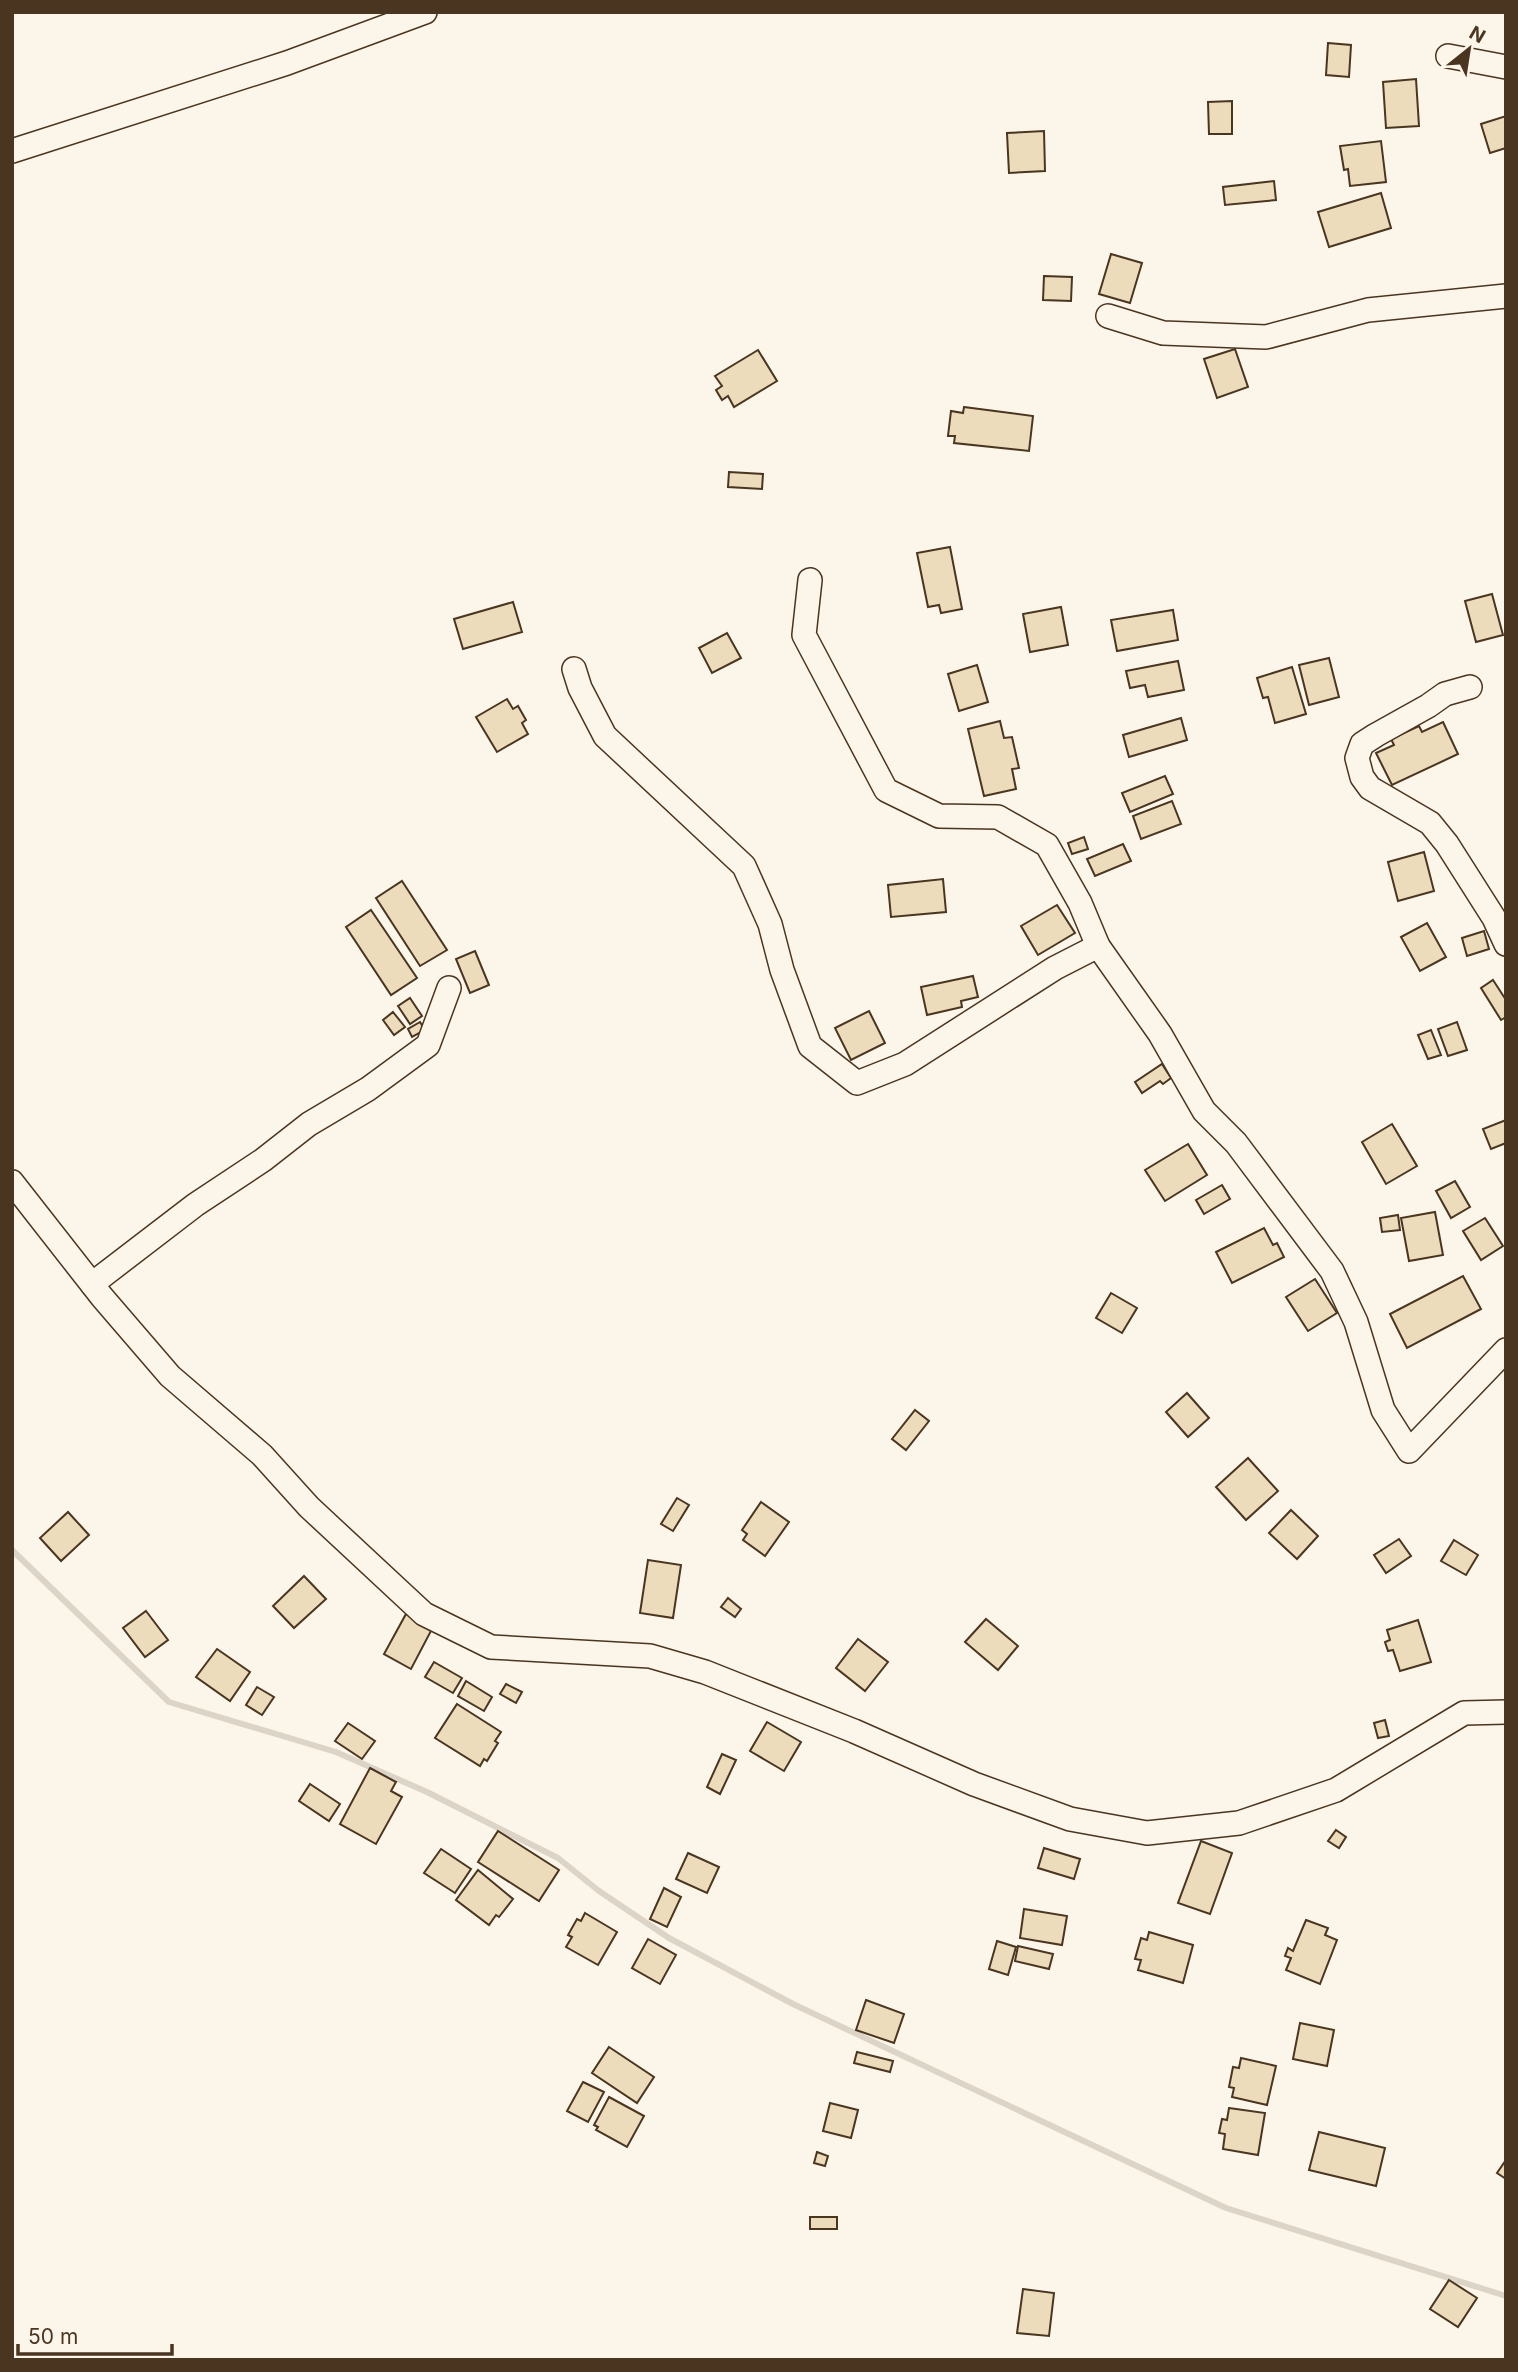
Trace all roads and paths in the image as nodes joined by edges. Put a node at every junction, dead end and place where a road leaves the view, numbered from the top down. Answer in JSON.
{"nodes":[{"id":1,"x":425,"y":12,"type":"edge"},
{"id":2,"x":1448,"y":56,"type":"dead end"},
{"id":3,"x":1506,"y":67,"type":"edge"},
{"id":4,"x":12,"y":151,"type":"edge"},
{"id":5,"x":1506,"y":296,"type":"edge"},
{"id":6,"x":1108,"y":316,"type":"dead end"},
{"id":7,"x":810,"y":580,"type":"dead end"},
{"id":8,"x":574,"y":669,"type":"dead end"},
{"id":9,"x":1470,"y":687,"type":"dead end"},
{"id":10,"x":1506,"y":944,"type":"edge"},
{"id":11,"x":1098,"y":946,"type":"junction"},
{"id":12,"x":449,"y":988,"type":"dead end"},
{"id":13,"x":12,"y":1182,"type":"edge"},
{"id":14,"x":92,"y":1284,"type":"junction"},
{"id":15,"x":1506,"y":1350,"type":"edge"},
{"id":16,"x":1506,"y":1712,"type":"edge"}],
"edges":[{"from":1,"to":4,"type":"street"},
{"from":2,"to":3,"type":"street"},
{"from":5,"to":6,"type":"street"},
{"from":7,"to":11,"type":"street"},
{"from":8,"to":11,"type":"street"},
{"from":9,"to":10,"type":"street"},
{"from":11,"to":15,"type":"street"},
{"from":12,"to":14,"type":"street"},
{"from":13,"to":14,"type":"street"},
{"from":14,"to":16,"type":"street"}]}
